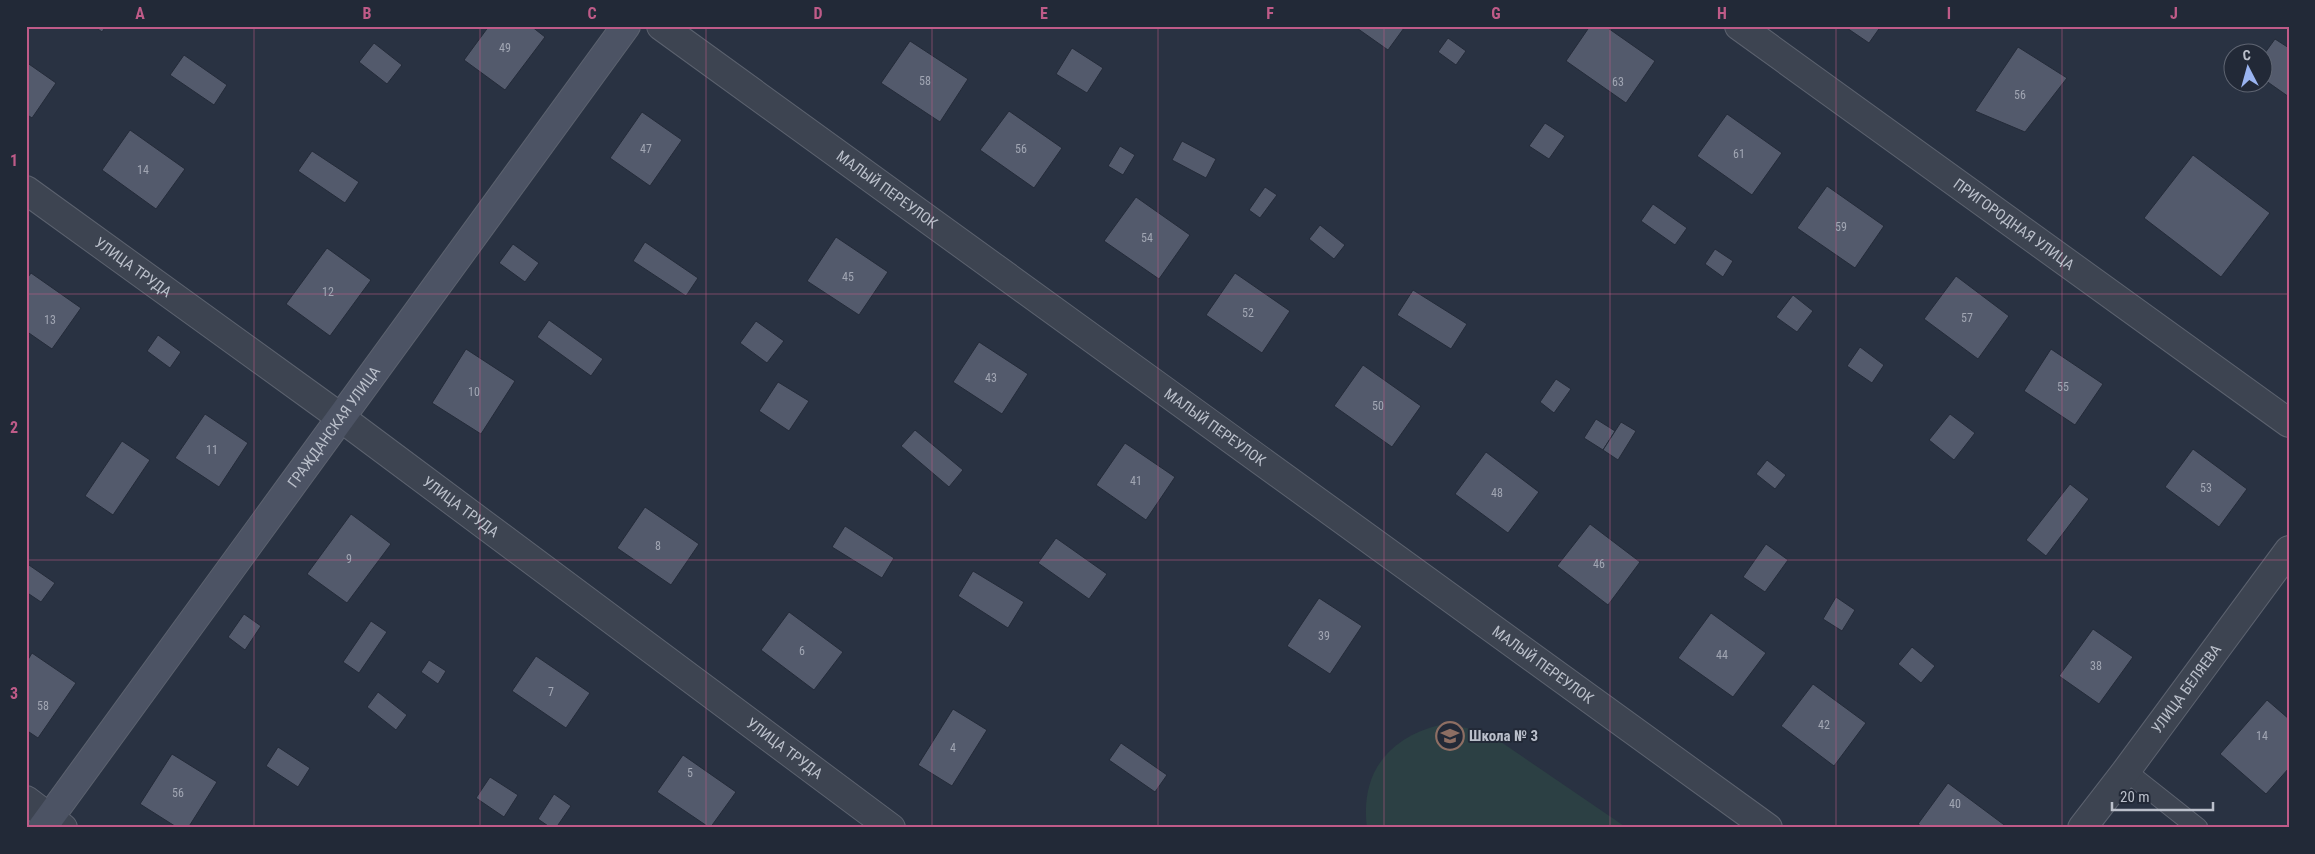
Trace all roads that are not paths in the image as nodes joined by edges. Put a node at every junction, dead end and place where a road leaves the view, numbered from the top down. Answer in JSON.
{"nodes":[{"id":1,"x":626,"y":26,"type":"edge"},
{"id":2,"x":661,"y":26,"type":"edge"},
{"id":3,"x":1739,"y":26,"type":"edge"},
{"id":4,"x":26,"y":190,"type":"edge"},
{"id":5,"x":340,"y":417,"type":"junction"},
{"id":6,"x":2289,"y":423,"type":"edge"},
{"id":7,"x":2289,"y":550,"type":"edge"},
{"id":8,"x":2126,"y":771,"type":"junction"},
{"id":9,"x":26,"y":800,"type":"edge"},
{"id":10,"x":52,"y":824,"type":"edge"},
{"id":11,"x":891,"y":828,"type":"edge"},
{"id":12,"x":1768,"y":828,"type":"edge"},
{"id":13,"x":2082,"y":828,"type":"edge"},
{"id":14,"x":2198,"y":828,"type":"edge"}],
"edges":[{"from":1,"to":5,"type":"street","name":"ГРАЖДАНСКАЯ УЛИЦА"},
{"from":2,"to":12,"type":"street","name":"МАЛЫЙ ПЕРЕУЛОК"},
{"from":3,"to":6,"type":"street","name":"ПРИГОРОДНАЯ УЛИЦА"},
{"from":4,"to":5,"type":"street","name":"УЛИЦА ТРУДА"},
{"from":5,"to":10,"type":"street","name":"ГРАЖДАНСКАЯ УЛИЦА"},
{"from":5,"to":11,"type":"street","name":"УЛИЦА ТРУДА"},
{"from":7,"to":8,"type":"street","name":"УЛИЦА БЕЛЯЕВА"},
{"from":8,"to":13,"type":"street","name":"УЛИЦА БЕЛЯЕВА"},
{"from":8,"to":14,"type":"lane"},
{"from":9,"to":10,"type":"street"}]}
